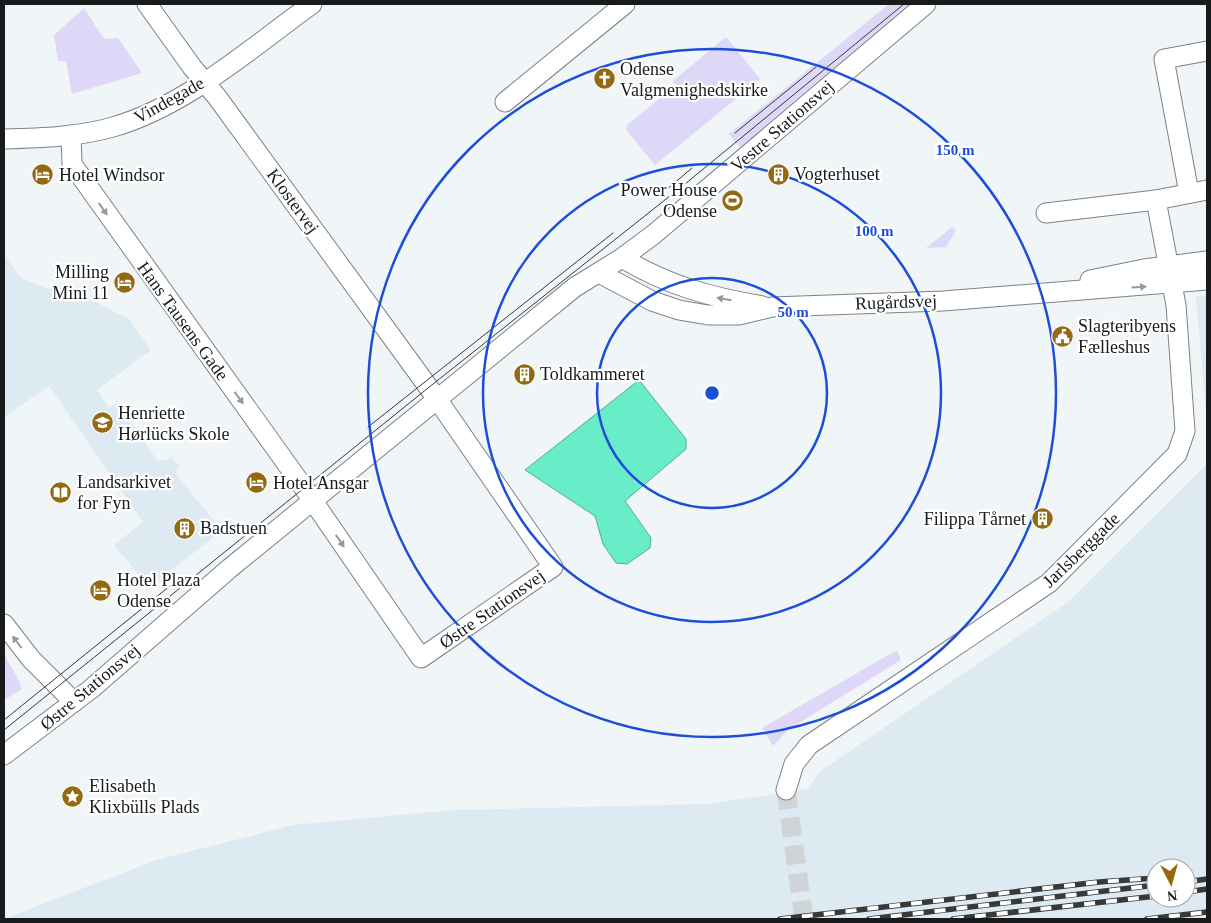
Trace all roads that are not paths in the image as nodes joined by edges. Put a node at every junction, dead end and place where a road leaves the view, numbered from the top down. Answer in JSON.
{"nodes":[{"id":1,"x":147,"y":4,"type":"edge"},
{"id":2,"x":312,"y":4,"type":"edge"},
{"id":3,"x":625,"y":4,"type":"edge"},
{"id":4,"x":926,"y":4,"type":"edge"},
{"id":5,"x":1207,"y":51,"type":"edge"},
{"id":6,"x":204,"y":82,"type":"junction"},
{"id":7,"x":505,"y":102,"type":"dead end"},
{"id":8,"x":71,"y":135,"type":"junction"},
{"id":9,"x":4,"y":139,"type":"edge"},
{"id":10,"x":1198,"y":192,"type":"edge"},
{"id":11,"x":1156,"y":200,"type":"junction"},
{"id":12,"x":1046,"y":213,"type":"dead end"},
{"id":13,"x":1207,"y":261,"type":"edge"},
{"id":14,"x":611,"y":265,"type":"junction"},
{"id":15,"x":1169,"y":266,"type":"junction"},
{"id":16,"x":1207,"y":280,"type":"edge"},
{"id":17,"x":1172,"y":284,"type":"junction"},
{"id":18,"x":1020,"y":295,"type":"junction"},
{"id":19,"x":772,"y":307,"type":"junction"},
{"id":20,"x":437,"y":399,"type":"junction"},
{"id":21,"x":313,"y":500,"type":"junction"},
{"id":22,"x":4,"y":624,"type":"edge"},
{"id":23,"x":74,"y":702,"type":"junction"},
{"id":24,"x":4,"y":755,"type":"edge"},
{"id":25,"x":786,"y":790,"type":"tunnel mouth"}],
"edges":[{"from":1,"to":6,"type":"street","name":"Klostervej"},
{"from":2,"to":6,"type":"street","name":"Vindegade"},
{"from":3,"to":7,"type":"street"},
{"from":4,"to":14,"type":"street","name":"Vestre Stationsvej"},
{"from":5,"to":10,"type":"street"},
{"from":6,"to":8,"type":"street","name":"Vindegade"},
{"from":6,"to":20,"type":"street","name":"Klostervej"},
{"from":8,"to":9,"type":"street","name":"Vindegade"},
{"from":8,"to":21,"type":"street","name":"Hans Tausens Gade","one_way":true},
{"from":10,"to":11,"type":"street"},
{"from":11,"to":12,"type":"street"},
{"from":11,"to":15,"type":"street"},
{"from":13,"to":15,"type":"street","name":"Rugårdsvej"},
{"from":19,"to":14,"type":"street","name":"Rugårdsvej","one_way":true},
{"from":14,"to":19,"type":"street","name":"Rugårdsvej"},
{"from":14,"to":20,"type":"street","name":"Østre Stationsvej"},
{"from":15,"to":17,"type":"street","name":"Jarlsberggade"},
{"from":15,"to":18,"type":"street","name":"Rugårdsvej"},
{"from":16,"to":17,"type":"street","name":"Rugårdsvej"},
{"from":18,"to":17,"type":"street","name":"Rugårdsvej","one_way":true},
{"from":17,"to":25,"type":"street","name":"Jarlsberggade"},
{"from":18,"to":19,"type":"street","name":"Rugårdsvej"},
{"from":20,"to":21,"type":"street","name":"Østre Stationsvej"},
{"from":21,"to":20,"type":"street","name":"Østre Stationsvej","one_way":true},
{"from":21,"to":23,"type":"street","name":"Østre Stationsvej"},
{"from":23,"to":22,"type":"street","one_way":true},
{"from":23,"to":24,"type":"street","name":"Østre Stationsvej"}]}
